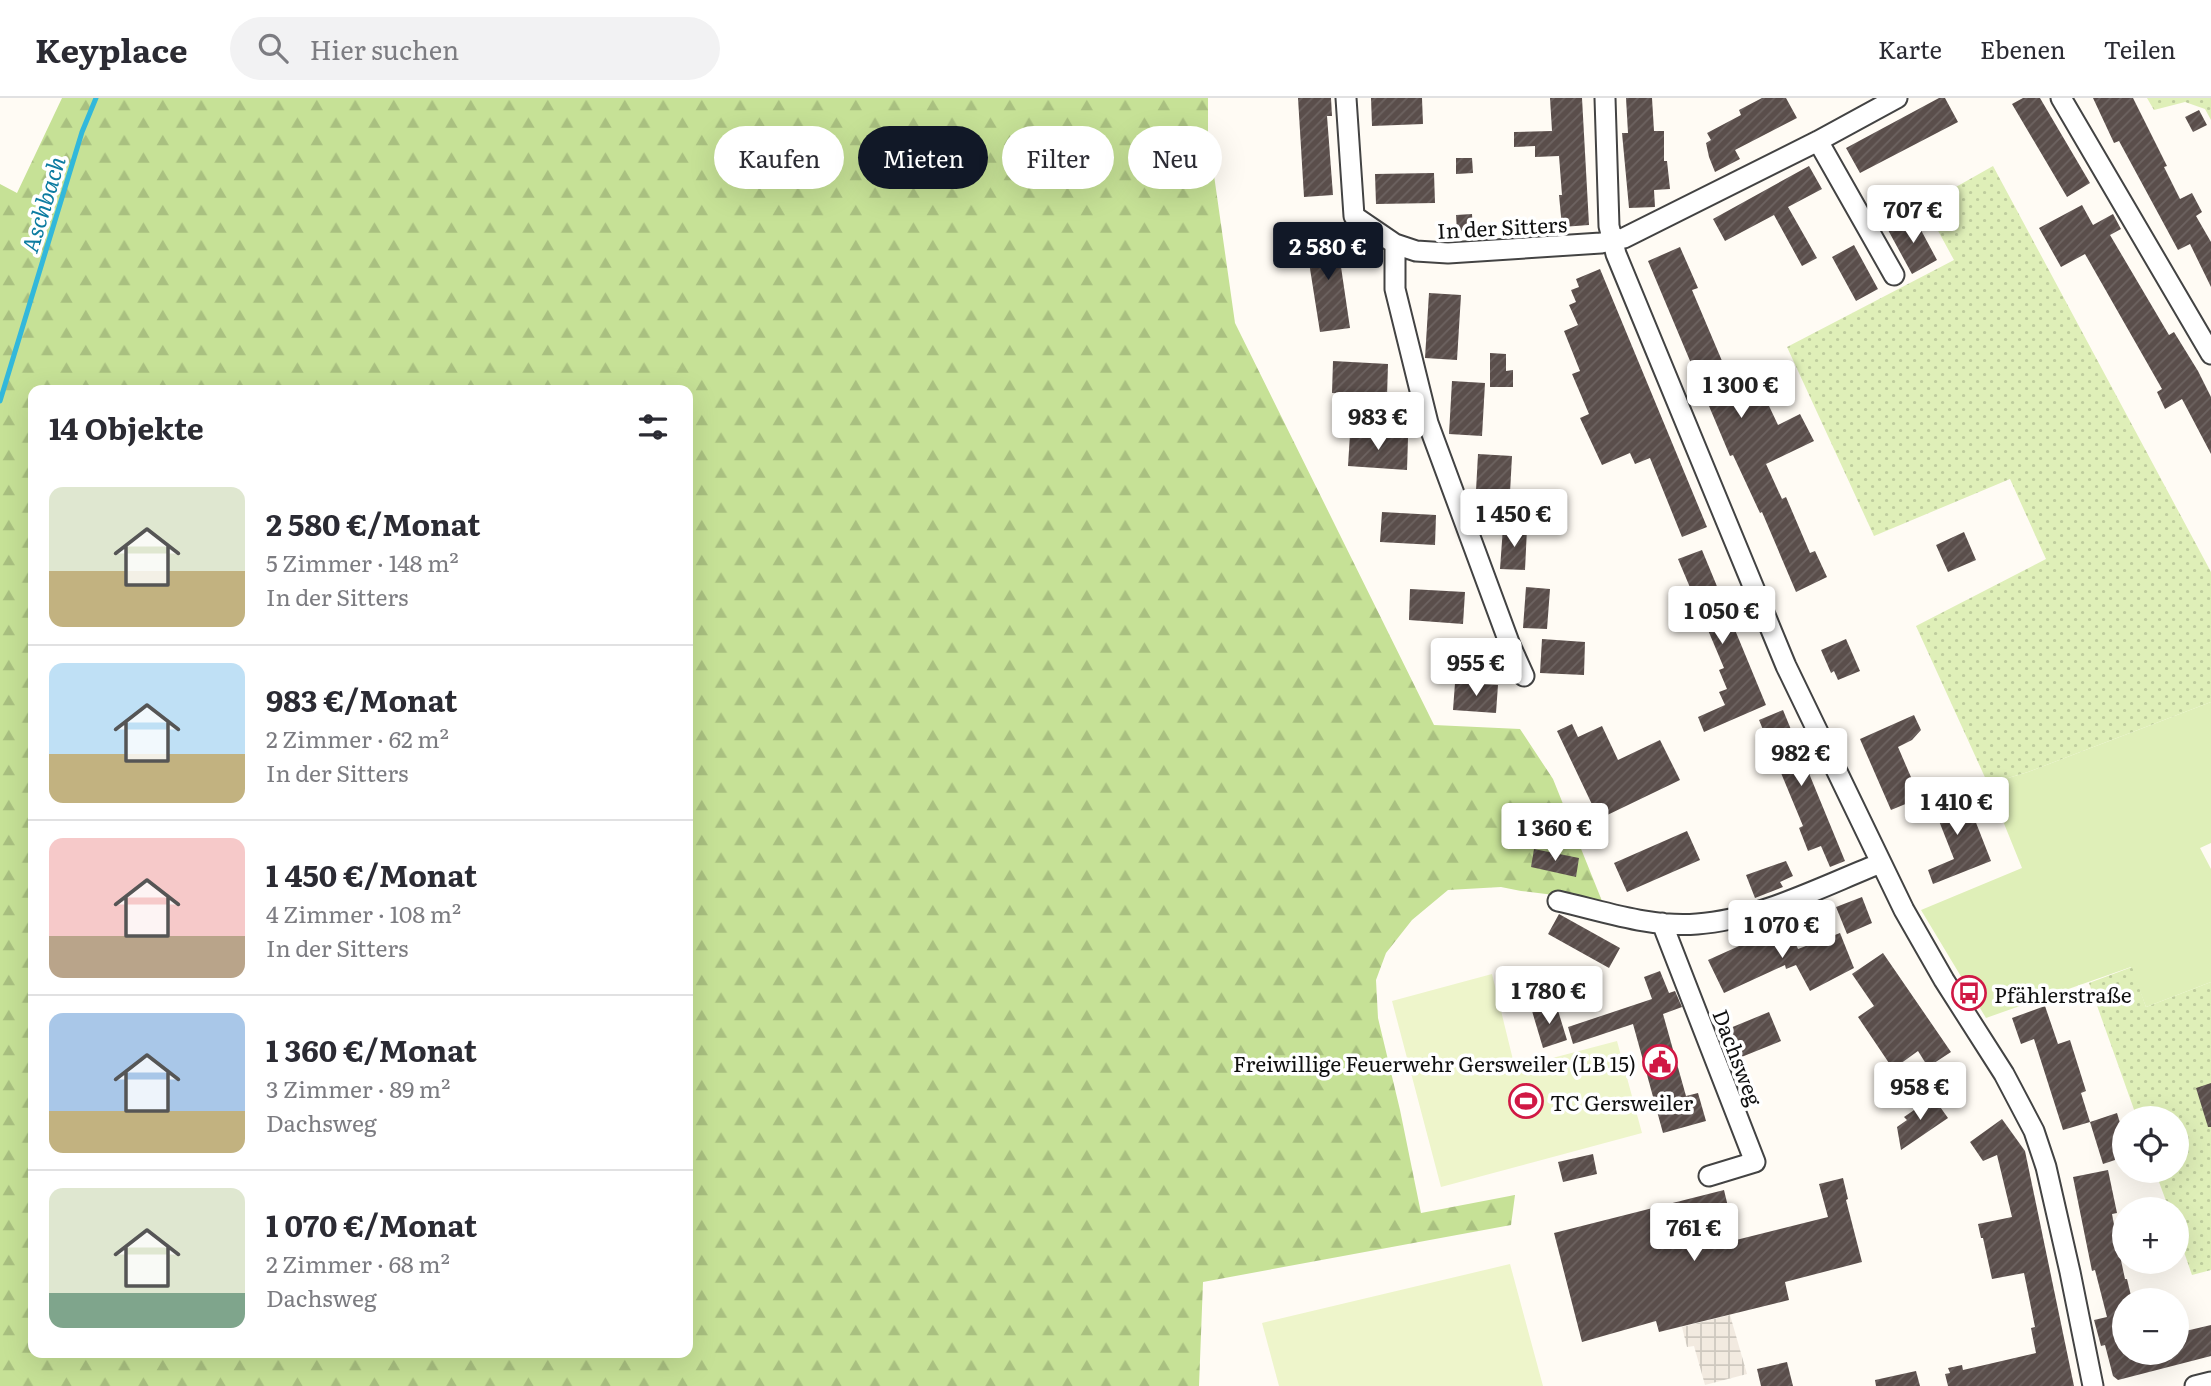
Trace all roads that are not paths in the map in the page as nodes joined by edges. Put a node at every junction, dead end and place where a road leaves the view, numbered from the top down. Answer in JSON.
{"nodes":[{"id":1,"x":1346,"y":98,"type":"edge"},
{"id":2,"x":1605,"y":98,"type":"edge"},
{"id":3,"x":1896,"y":98,"type":"edge"},
{"id":4,"x":2062,"y":98,"type":"edge"},
{"id":5,"x":1818,"y":141,"type":"junction"},
{"id":6,"x":1613,"y":242,"type":"junction"},
{"id":7,"x":1395,"y":244,"type":"junction"},
{"id":8,"x":1894,"y":275,"type":"dead end"},
{"id":9,"x":2211,"y":354,"type":"edge"},
{"id":10,"x":1524,"y":676,"type":"dead end"},
{"id":11,"x":1881,"y":863,"type":"junction"},
{"id":12,"x":1558,"y":901,"type":"dead end"},
{"id":13,"x":1662,"y":923,"type":"junction"},
{"id":14,"x":1709,"y":1176,"type":"dead end"},
{"id":15,"x":2211,"y":1382,"type":"edge"},
{"id":16,"x":2093,"y":1386,"type":"edge"},
{"id":17,"x":2194,"y":1386,"type":"edge"}],
"edges":[{"from":1,"to":7,"type":"street","name":"In der Sitters"},
{"from":2,"to":6,"type":"street"},
{"from":3,"to":5,"type":"street","name":"In der Sitters"},
{"from":4,"to":9,"type":"street"},
{"from":5,"to":6,"type":"street","name":"In der Sitters"},
{"from":5,"to":8,"type":"street"},
{"from":6,"to":7,"type":"street","name":"In der Sitters"},
{"from":6,"to":11,"type":"street"},
{"from":7,"to":10,"type":"street"},
{"from":11,"to":13,"type":"street"},
{"from":11,"to":16,"type":"street"},
{"from":12,"to":13,"type":"street"},
{"from":13,"to":14,"type":"street","name":"Dachsweg"},
{"from":15,"to":17,"type":"street"}]}
